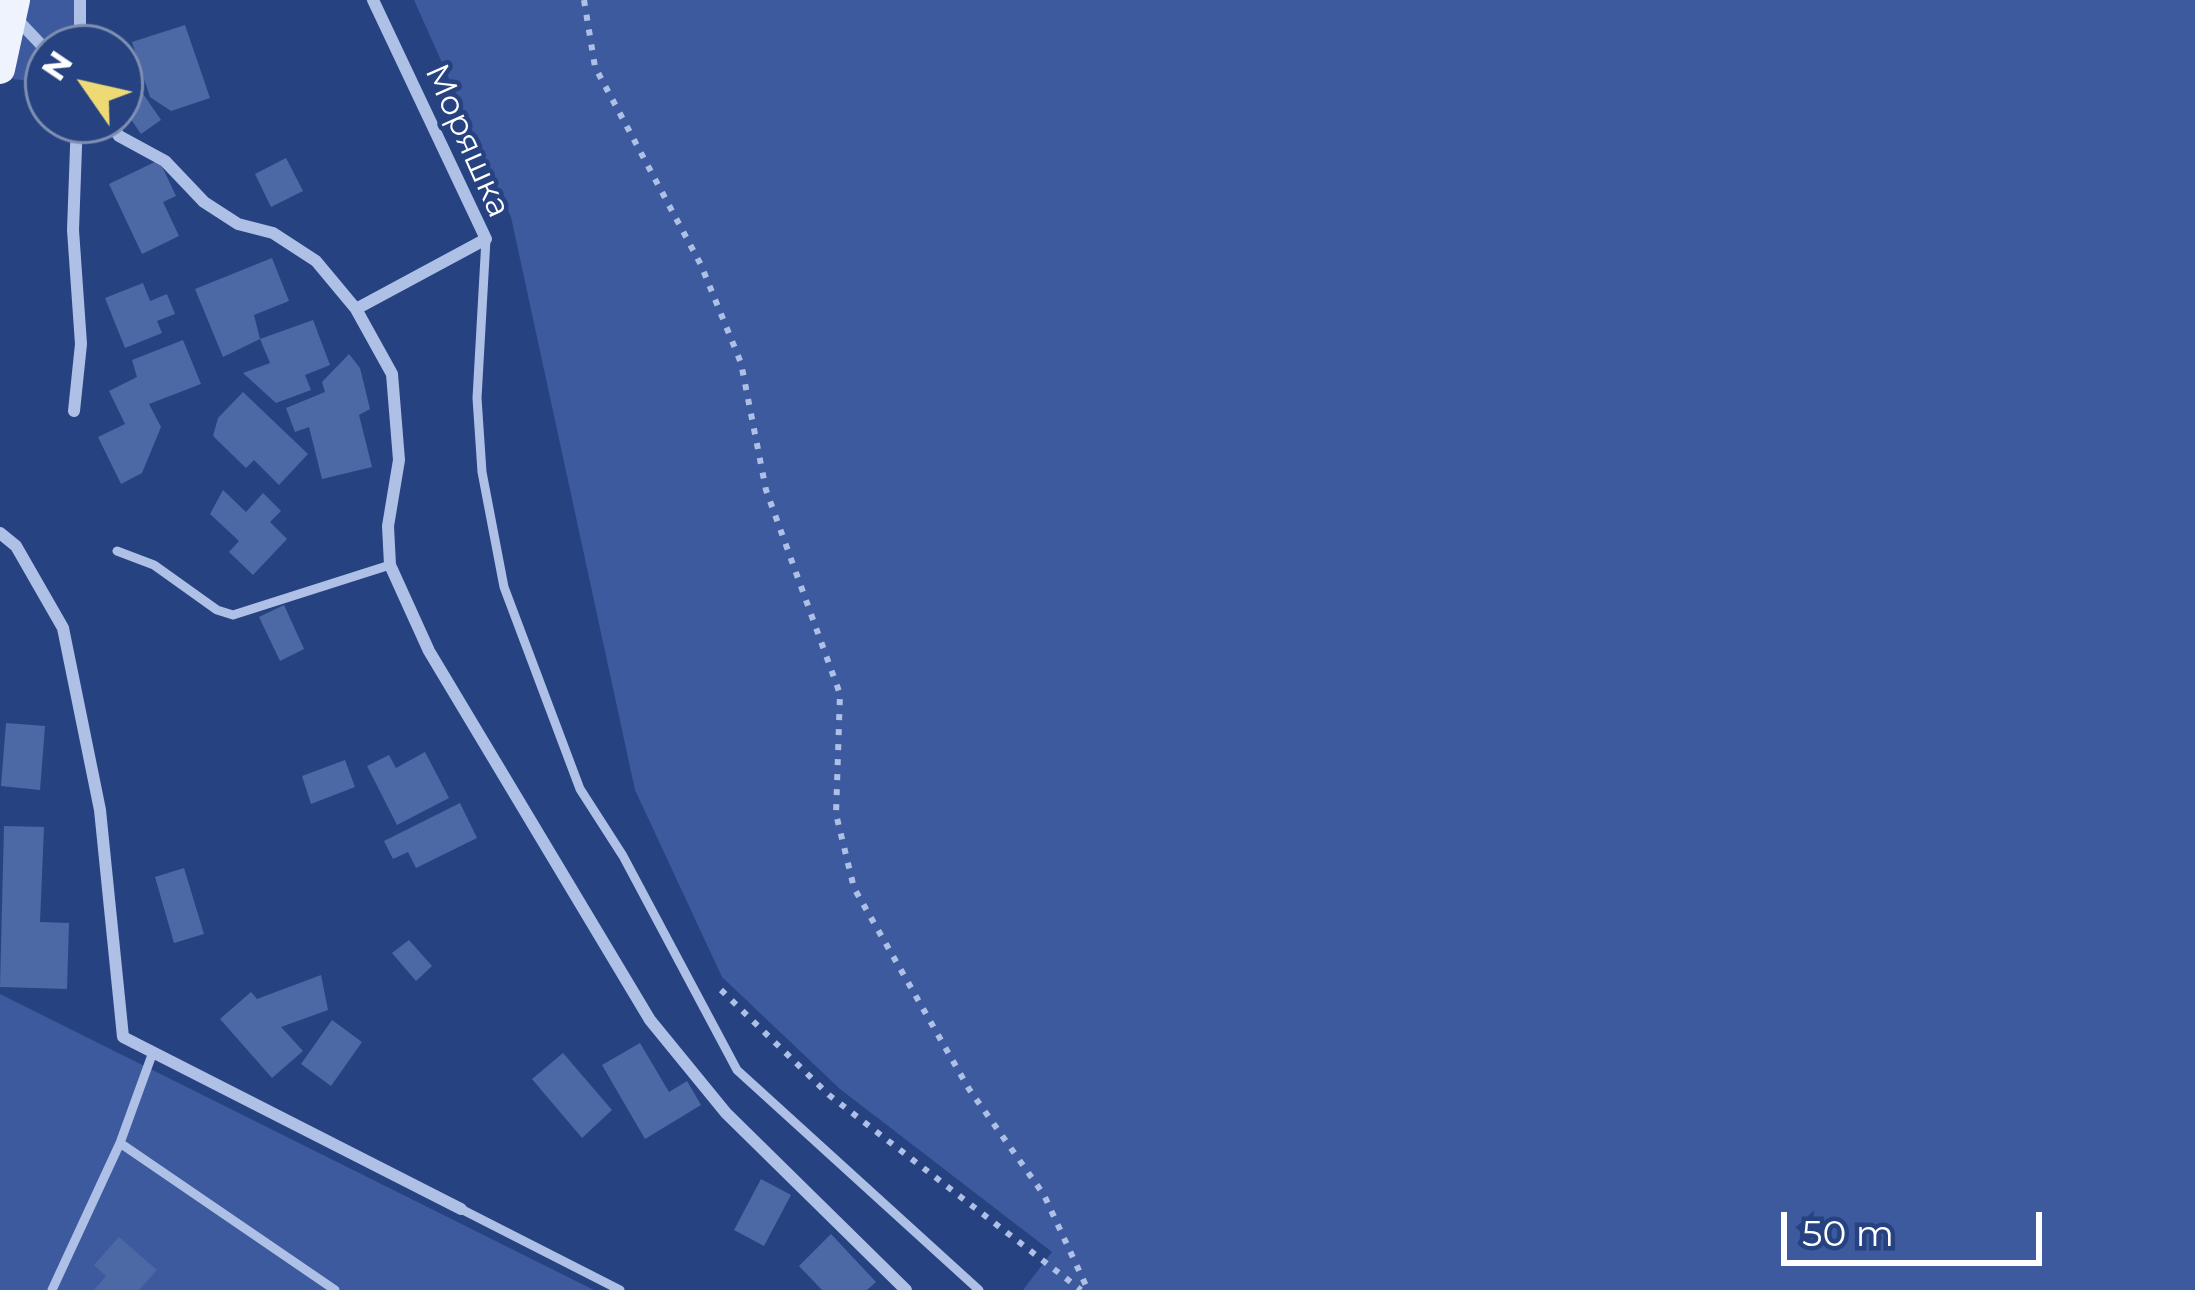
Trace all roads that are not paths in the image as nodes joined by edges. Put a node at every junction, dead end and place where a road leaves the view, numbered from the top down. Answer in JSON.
{"nodes":[{"id":1,"x":373,"y":0,"type":"edge"},
{"id":2,"x":10,"y":9,"type":"edge"},
{"id":3,"x":0,"y":69,"type":"edge"},
{"id":4,"x":76,"y":144,"type":"edge"},
{"id":5,"x":134,"y":144,"type":"edge"},
{"id":6,"x":486,"y":238,"type":"junction"},
{"id":7,"x":356,"y":309,"type":"junction"},
{"id":8,"x":74,"y":411,"type":"dead end"},
{"id":9,"x":0,"y":533,"type":"edge"},
{"id":10,"x":117,"y":550,"type":"dead end"},
{"id":11,"x":390,"y":565,"type":"junction"},
{"id":12,"x":152,"y":1052,"type":"junction"},
{"id":13,"x":120,"y":1143,"type":"junction"},
{"id":14,"x":461,"y":1209,"type":"joint"},
{"id":15,"x":52,"y":1290,"type":"edge"},
{"id":16,"x":335,"y":1290,"type":"edge"},
{"id":17,"x":620,"y":1290,"type":"edge"},
{"id":18,"x":906,"y":1290,"type":"edge"},
{"id":19,"x":979,"y":1290,"type":"edge"}],
"edges":[{"from":1,"to":6,"type":"street","name":"Моряшка"},
{"from":2,"to":3,"type":"main road"},
{"from":4,"to":8,"type":"street"},
{"from":5,"to":7,"type":"street"},
{"from":6,"to":7,"type":"street","name":"Моряшка"},
{"from":6,"to":19,"type":"lane"},
{"from":7,"to":11,"type":"street"},
{"from":9,"to":12,"type":"street"},
{"from":10,"to":11,"type":"lane"},
{"from":11,"to":18,"type":"street"},
{"from":12,"to":13,"type":"lane"},
{"from":12,"to":14,"type":"street"},
{"from":13,"to":15,"type":"lane"},
{"from":13,"to":16,"type":"lane"},
{"from":14,"to":17,"type":"lane"}]}
